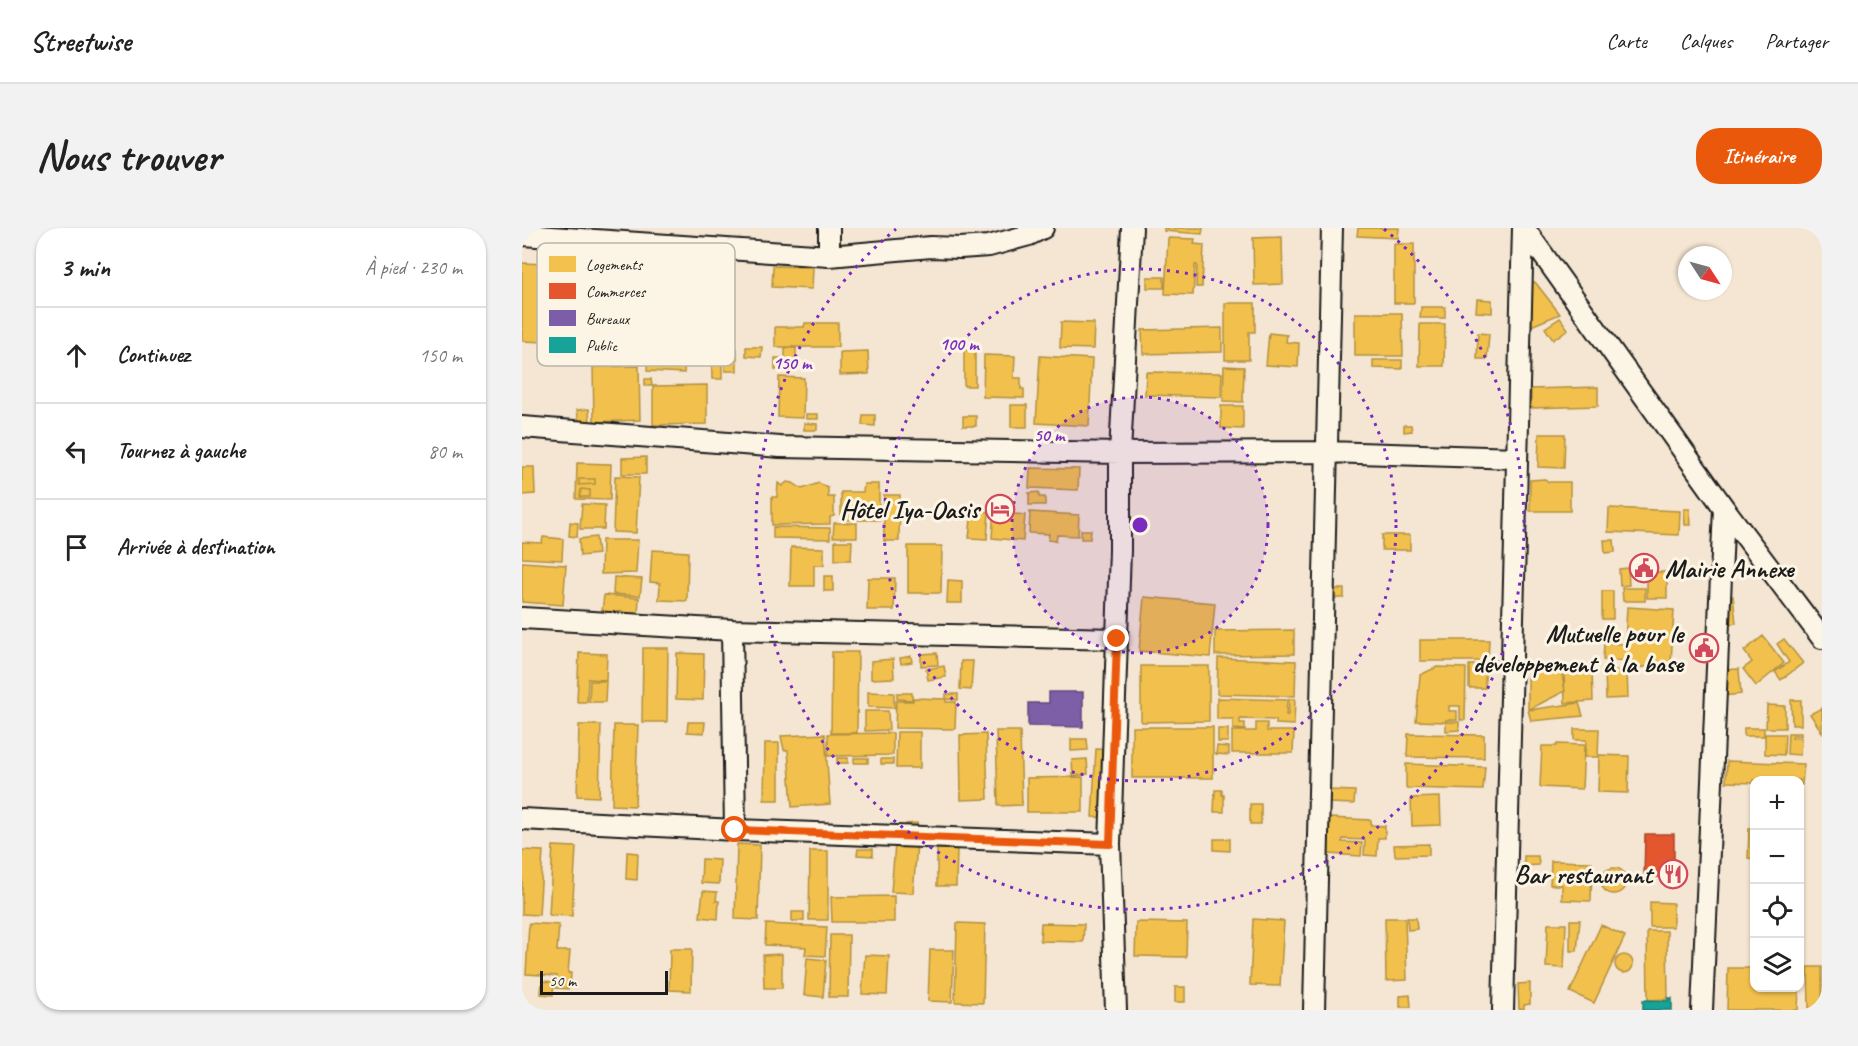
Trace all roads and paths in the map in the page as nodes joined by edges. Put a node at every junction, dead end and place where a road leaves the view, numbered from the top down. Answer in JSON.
{"nodes":[{"id":1,"x":829,"y":228,"type":"edge"},
{"id":2,"x":1043,"y":228,"type":"edge"},
{"id":3,"x":1132,"y":228,"type":"edge"},
{"id":4,"x":1332,"y":228,"type":"edge"},
{"id":5,"x":1523,"y":228,"type":"edge"},
{"id":6,"x":522,"y":235,"type":"edge"},
{"id":7,"x":639,"y":243,"type":"edge"},
{"id":8,"x":735,"y":250,"type":"edge"},
{"id":9,"x":829,"y":256,"type":"junction"},
{"id":10,"x":522,"y":427,"type":"edge"},
{"id":11,"x":1327,"y":452,"type":"junction"},
{"id":12,"x":1120,"y":453,"type":"junction"},
{"id":13,"x":1517,"y":458,"type":"junction"},
{"id":14,"x":1724,"y":508,"type":"junction"},
{"id":15,"x":522,"y":618,"type":"edge"},
{"id":16,"x":732,"y":630,"type":"junction"},
{"id":17,"x":1822,"y":638,"type":"edge"},
{"id":18,"x":1117,"y":639,"type":"junction"},
{"id":19,"x":522,"y":819,"type":"edge"},
{"id":20,"x":735,"y":830,"type":"junction"},
{"id":21,"x":1110,"y":844,"type":"junction"},
{"id":22,"x":1116,"y":1010,"type":"edge"},
{"id":23,"x":1314,"y":1010,"type":"edge"},
{"id":24,"x":1503,"y":1010,"type":"edge"},
{"id":25,"x":1702,"y":1010,"type":"edge"}],
"edges":[{"from":1,"to":9,"type":"street"},
{"from":2,"to":9,"type":"street"},
{"from":3,"to":12,"type":"street"},
{"from":4,"to":11,"type":"street"},
{"from":5,"to":13,"type":"street"},
{"from":5,"to":14,"type":"street"},
{"from":6,"to":7,"type":"street"},
{"from":8,"to":9,"type":"street"},
{"from":10,"to":12,"type":"street"},
{"from":11,"to":12,"type":"street"},
{"from":11,"to":13,"type":"street"},
{"from":11,"to":23,"type":"street"},
{"from":12,"to":18,"type":"street"},
{"from":13,"to":24,"type":"street"},
{"from":14,"to":17,"type":"street"},
{"from":14,"to":25,"type":"street"},
{"from":15,"to":16,"type":"street"},
{"from":16,"to":18,"type":"street"},
{"from":16,"to":20,"type":"street"},
{"from":18,"to":21,"type":"street"},
{"from":19,"to":20,"type":"street"},
{"from":20,"to":21,"type":"street"},
{"from":21,"to":22,"type":"street"}]}
